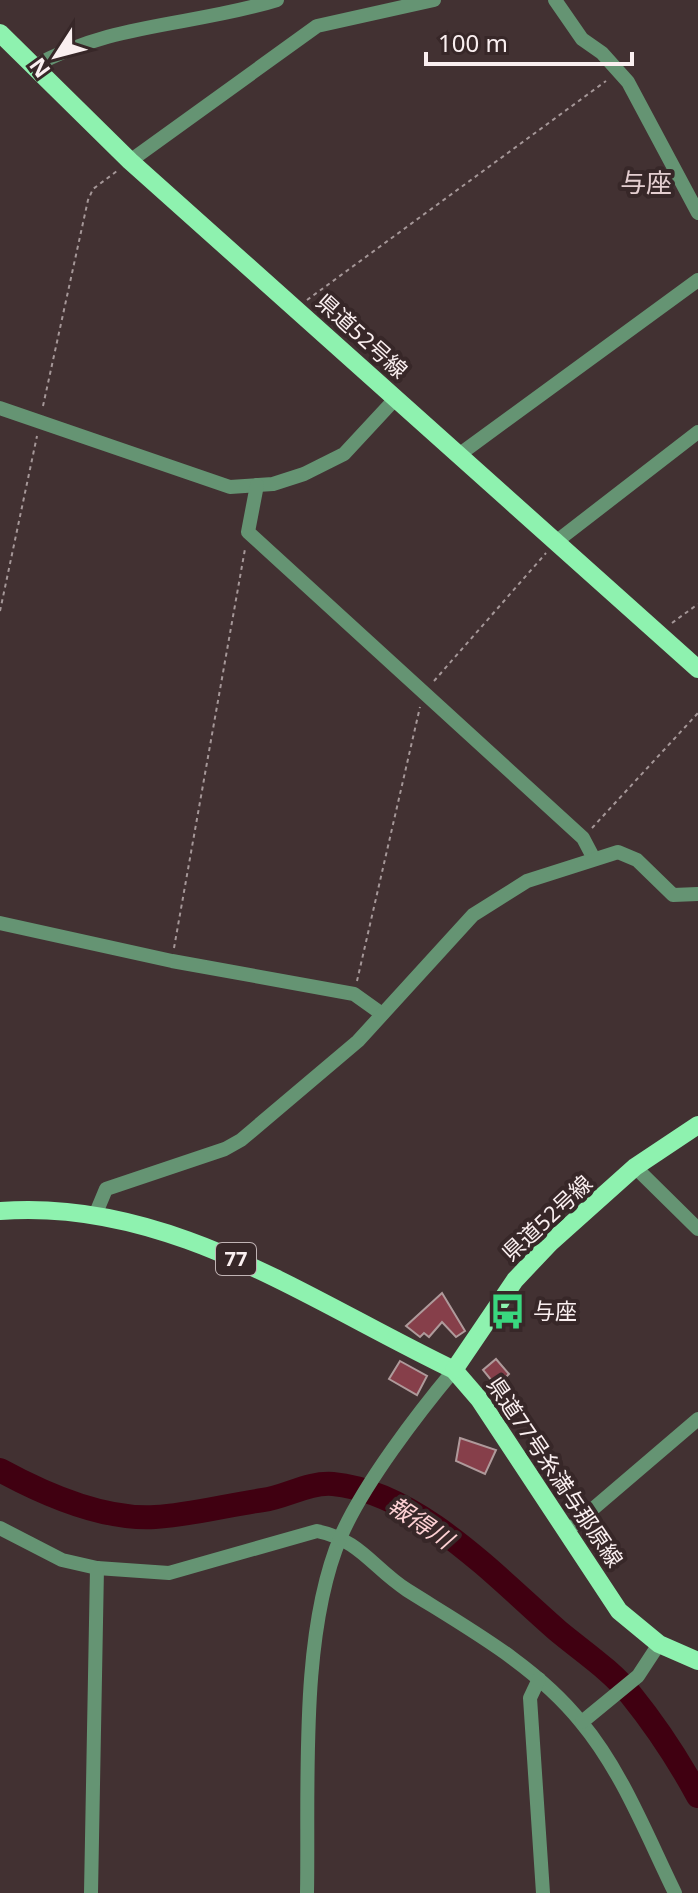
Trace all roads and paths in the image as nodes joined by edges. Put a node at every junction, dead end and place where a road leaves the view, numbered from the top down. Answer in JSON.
{"nodes":[{"id":1,"x":277,"y":0,"type":"edge"},
{"id":2,"x":434,"y":0,"type":"edge"},
{"id":3,"x":555,"y":0,"type":"edge"},
{"id":4,"x":0,"y":33,"type":"edge"},
{"id":5,"x":33,"y":67,"type":"junction"},
{"id":6,"x":619,"y":71,"type":"junction"},
{"id":7,"x":130,"y":161,"type":"junction"},
{"id":8,"x":698,"y":213,"type":"edge"},
{"id":9,"x":698,"y":280,"type":"edge"},
{"id":10,"x":296,"y":308,"type":"junction"},
{"id":11,"x":396,"y":398,"type":"junction"},
{"id":12,"x":0,"y":408,"type":"edge"},
{"id":13,"x":40,"y":420,"type":"junction"},
{"id":14,"x":698,"y":432,"type":"edge"},
{"id":15,"x":460,"y":454,"type":"junction"},
{"id":16,"x":257,"y":485,"type":"junction"},
{"id":17,"x":248,"y":532,"type":"junction"},
{"id":18,"x":557,"y":541,"type":"junction"},
{"id":19,"x":698,"y":604,"type":"edge"},
{"id":20,"x":0,"y":611,"type":"edge"},
{"id":21,"x":658,"y":633,"type":"junction"},
{"id":22,"x":698,"y":669,"type":"edge"},
{"id":23,"x":423,"y":693,"type":"junction"},
{"id":24,"x":698,"y":713,"type":"edge"},
{"id":25,"x":583,"y":838,"type":"junction"},
{"id":26,"x":593,"y":857,"type":"junction"},
{"id":27,"x":698,"y":894,"type":"edge"},
{"id":28,"x":0,"y":923,"type":"edge"},
{"id":29,"x":172,"y":961,"type":"junction"},
{"id":30,"x":354,"y":994,"type":"junction"},
{"id":31,"x":382,"y":1014,"type":"junction"},
{"id":32,"x":698,"y":1125,"type":"edge"},
{"id":33,"x":635,"y":1167,"type":"junction"},
{"id":34,"x":0,"y":1211,"type":"edge"},
{"id":35,"x":96,"y":1213,"type":"junction"},
{"id":36,"x":698,"y":1229,"type":"edge"},
{"id":37,"x":454,"y":1370,"type":"junction"},
{"id":38,"x":698,"y":1419,"type":"edge"},
{"id":39,"x":0,"y":1528,"type":"edge"},
{"id":40,"x":344,"y":1530,"type":"junction"},
{"id":41,"x":567,"y":1531,"type":"junction"},
{"id":42,"x":97,"y":1568,"type":"junction"},
{"id":43,"x":659,"y":1644,"type":"junction"},
{"id":44,"x":698,"y":1661,"type":"edge"},
{"id":45,"x":539,"y":1679,"type":"junction"},
{"id":46,"x":585,"y":1720,"type":"junction"},
{"id":47,"x":91,"y":1893,"type":"edge"},
{"id":48,"x":307,"y":1893,"type":"edge"},
{"id":49,"x":543,"y":1893,"type":"edge"},
{"id":50,"x":675,"y":1893,"type":"edge"}],
"edges":[{"from":1,"to":5,"type":"street"},
{"from":2,"to":7,"type":"street"},
{"from":3,"to":6,"type":"street"},
{"from":4,"to":5,"type":"main road","name":"県道52号線"},
{"from":5,"to":7,"type":"main road","name":"県道52号線"},
{"from":6,"to":8,"type":"street"},
{"from":6,"to":10,"type":"path"},
{"from":7,"to":10,"type":"main road","name":"県道52号線"},
{"from":7,"to":13,"type":"path"},
{"from":9,"to":15,"type":"street"},
{"from":10,"to":11,"type":"main road","name":"県道52号線"},
{"from":11,"to":15,"type":"main road","name":"県道52号線"},
{"from":11,"to":16,"type":"street"},
{"from":12,"to":13,"type":"street"},
{"from":13,"to":16,"type":"street"},
{"from":13,"to":20,"type":"path"},
{"from":14,"to":18,"type":"street"},
{"from":15,"to":18,"type":"main road","name":"県道52号線"},
{"from":16,"to":17,"type":"street"},
{"from":17,"to":23,"type":"street"},
{"from":17,"to":29,"type":"path"},
{"from":18,"to":21,"type":"main road","name":"県道52号線"},
{"from":18,"to":23,"type":"path"},
{"from":19,"to":21,"type":"path"},
{"from":21,"to":22,"type":"main road","name":"県道52号線"},
{"from":23,"to":25,"type":"street"},
{"from":23,"to":30,"type":"path"},
{"from":24,"to":25,"type":"path"},
{"from":25,"to":26,"type":"street"},
{"from":26,"to":27,"type":"street"},
{"from":26,"to":31,"type":"street"},
{"from":28,"to":29,"type":"street"},
{"from":29,"to":30,"type":"street"},
{"from":30,"to":31,"type":"street"},
{"from":31,"to":35,"type":"street"},
{"from":32,"to":33,"type":"main road","name":"県道52号線"},
{"from":33,"to":36,"type":"street"},
{"from":33,"to":37,"type":"main road","name":"県道52号線"},
{"from":34,"to":35,"type":"main road","name":"県道77号糸満与那原線","number":"77"},
{"from":35,"to":37,"type":"main road","name":"県道77号糸満与那原線","number":"77"},
{"from":37,"to":40,"type":"street"},
{"from":37,"to":41,"type":"main road","name":"県道77号糸満与那原線","number":"77"},
{"from":38,"to":41,"type":"street"},
{"from":39,"to":42,"type":"street"},
{"from":40,"to":42,"type":"street"},
{"from":40,"to":45,"type":"street"},
{"from":40,"to":48,"type":"street"},
{"from":41,"to":43,"type":"main road","name":"県道77号糸満与那原線","number":"77"},
{"from":42,"to":47,"type":"street"},
{"from":43,"to":44,"type":"main road","name":"県道77号糸満与那原線","number":"77"},
{"from":43,"to":46,"type":"street"},
{"from":45,"to":46,"type":"street"},
{"from":45,"to":49,"type":"street"},
{"from":46,"to":50,"type":"street"}]}
